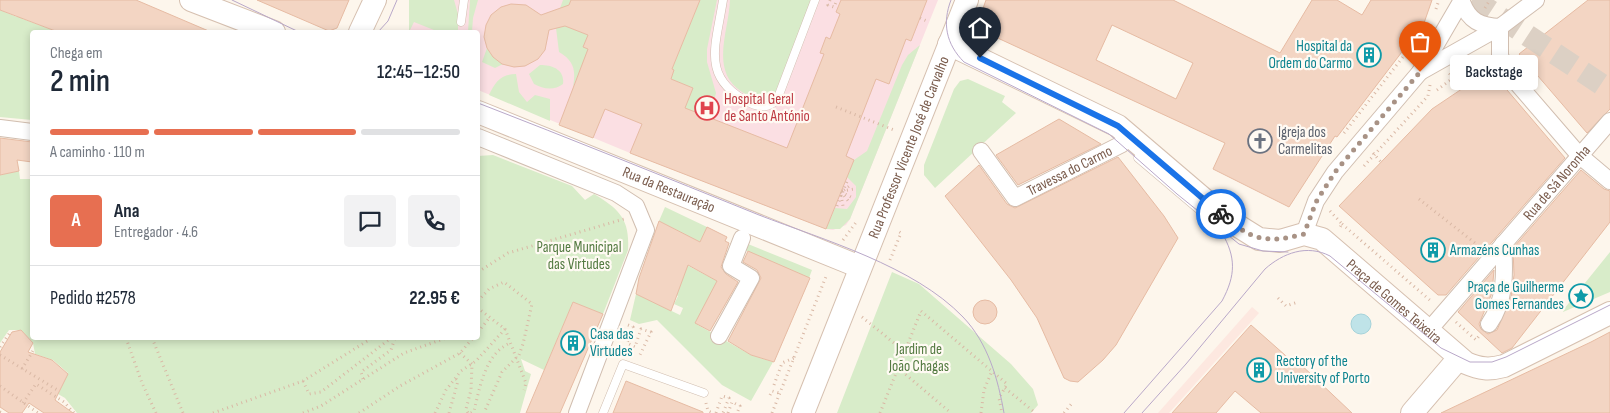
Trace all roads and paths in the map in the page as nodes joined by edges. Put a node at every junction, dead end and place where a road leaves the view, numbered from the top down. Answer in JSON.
{"nodes":[{"id":1,"x":191,"y":0,"type":"edge"},
{"id":2,"x":375,"y":0,"type":"edge"},
{"id":3,"x":464,"y":0,"type":"edge"},
{"id":4,"x":723,"y":0,"type":"edge"},
{"id":5,"x":815,"y":0,"type":"edge"},
{"id":6,"x":830,"y":0,"type":"edge"},
{"id":7,"x":837,"y":0,"type":"edge"},
{"id":8,"x":966,"y":0,"type":"edge"},
{"id":9,"x":1536,"y":0,"type":"edge"},
{"id":10,"x":1462,"y":1,"type":"edge"},
{"id":11,"x":920,"y":18,"type":"dead end"},
{"id":12,"x":461,"y":22,"type":"dead end"},
{"id":13,"x":929,"y":22,"type":"dead end"},
{"id":14,"x":1500,"y":27,"type":"junction"},
{"id":15,"x":269,"y":30,"type":"edge"},
{"id":16,"x":361,"y":30,"type":"edge"},
{"id":17,"x":1422,"y":33,"type":"dead end"},
{"id":18,"x":950,"y":44,"type":"junction"},
{"id":19,"x":1454,"y":67,"type":"dead end"},
{"id":20,"x":1448,"y":71,"type":"junction"},
{"id":21,"x":1458,"y":74,"type":"dead end"},
{"id":22,"x":1442,"y":75,"type":"dead end"},
{"id":23,"x":1426,"y":77,"type":"junction"},
{"id":24,"x":1453,"y":78,"type":"junction"},
{"id":25,"x":1437,"y":90,"type":"dead end"},
{"id":26,"x":836,"y":107,"type":"dead end"},
{"id":27,"x":1087,"y":109,"type":"junction"},
{"id":28,"x":480,"y":113,"type":"edge"},
{"id":29,"x":1610,"y":122,"type":"edge"},
{"id":30,"x":0,"y":128,"type":"edge"},
{"id":31,"x":894,"y":130,"type":"dead end"},
{"id":32,"x":1106,"y":130,"type":"dead end"},
{"id":33,"x":30,"y":132,"type":"edge"},
{"id":34,"x":1343,"y":134,"type":"dead end"},
{"id":35,"x":480,"y":138,"type":"edge"},
{"id":36,"x":495,"y":144,"type":"junction"},
{"id":37,"x":1122,"y":144,"type":"dead end"},
{"id":38,"x":480,"y":146,"type":"edge"},
{"id":39,"x":981,"y":151,"type":"dead end"},
{"id":40,"x":1372,"y":151,"type":"dead end"},
{"id":41,"x":1135,"y":155,"type":"dead end"},
{"id":42,"x":1375,"y":155,"type":"junction"},
{"id":43,"x":1579,"y":155,"type":"junction"},
{"id":44,"x":1381,"y":162,"type":"dead end"},
{"id":45,"x":1362,"y":169,"type":"dead end"},
{"id":46,"x":848,"y":179,"type":"dead end"},
{"id":47,"x":1610,"y":181,"type":"edge"},
{"id":48,"x":852,"y":184,"type":"dead end"},
{"id":49,"x":854,"y":189,"type":"dead end"},
{"id":50,"x":841,"y":192,"type":"junction"},
{"id":51,"x":853,"y":198,"type":"dead end"},
{"id":52,"x":1419,"y":199,"type":"dead end"},
{"id":53,"x":848,"y":202,"type":"dead end"},
{"id":54,"x":1322,"y":205,"type":"junction"},
{"id":55,"x":837,"y":206,"type":"dead end"},
{"id":56,"x":842,"y":206,"type":"dead end"},
{"id":57,"x":859,"y":217,"type":"dead end"},
{"id":58,"x":625,"y":219,"type":"dead end"},
{"id":59,"x":1342,"y":224,"type":"junction"},
{"id":60,"x":901,"y":233,"type":"dead end"},
{"id":61,"x":1304,"y":234,"type":"junction"},
{"id":62,"x":1334,"y":236,"type":"dead end"},
{"id":63,"x":742,"y":238,"type":"dead end"},
{"id":64,"x":1259,"y":239,"type":"junction"},
{"id":65,"x":841,"y":242,"type":"dead end"},
{"id":66,"x":1498,"y":250,"type":"junction"},
{"id":67,"x":890,"y":260,"type":"dead end"},
{"id":68,"x":860,"y":267,"type":"junction"},
{"id":69,"x":480,"y":271,"type":"edge"},
{"id":70,"x":828,"y":271,"type":"dead end"},
{"id":71,"x":1278,"y":298,"type":"dead end"},
{"id":72,"x":480,"y":299,"type":"edge"},
{"id":73,"x":1298,"y":302,"type":"dead end"},
{"id":74,"x":480,"y":310,"type":"edge"},
{"id":75,"x":1444,"y":312,"type":"junction"},
{"id":76,"x":1610,"y":313,"type":"edge"},
{"id":77,"x":490,"y":317,"type":"junction"},
{"id":78,"x":862,"y":317,"type":"dead end"},
{"id":79,"x":1489,"y":324,"type":"dead end"},
{"id":80,"x":628,"y":325,"type":"dead end"},
{"id":81,"x":505,"y":329,"type":"junction"},
{"id":82,"x":480,"y":330,"type":"edge"},
{"id":83,"x":1429,"y":330,"type":"junction"},
{"id":84,"x":11,"y":331,"type":"dead end"},
{"id":85,"x":720,"y":336,"type":"dead end"},
{"id":86,"x":127,"y":340,"type":"edge"},
{"id":87,"x":153,"y":340,"type":"edge"},
{"id":88,"x":369,"y":340,"type":"edge"},
{"id":89,"x":388,"y":340,"type":"edge"},
{"id":90,"x":394,"y":340,"type":"edge"},
{"id":91,"x":440,"y":340,"type":"edge"},
{"id":92,"x":471,"y":340,"type":"edge"},
{"id":93,"x":1476,"y":340,"type":"dead end"},
{"id":94,"x":510,"y":342,"type":"junction"},
{"id":95,"x":0,"y":347,"type":"edge"},
{"id":96,"x":643,"y":347,"type":"dead end"},
{"id":97,"x":34,"y":349,"type":"dead end"},
{"id":98,"x":460,"y":352,"type":"junction"},
{"id":99,"x":904,"y":352,"type":"junction"},
{"id":100,"x":0,"y":355,"type":"edge"},
{"id":101,"x":515,"y":357,"type":"junction"},
{"id":102,"x":794,"y":358,"type":"junction"},
{"id":103,"x":1459,"y":358,"type":"junction"},
{"id":104,"x":472,"y":364,"type":"junction"},
{"id":105,"x":898,"y":368,"type":"junction"},
{"id":106,"x":22,"y":369,"type":"junction"},
{"id":107,"x":992,"y":370,"type":"junction"},
{"id":108,"x":362,"y":379,"type":"junction"},
{"id":109,"x":456,"y":379,"type":"junction"},
{"id":110,"x":303,"y":381,"type":"junction"},
{"id":111,"x":774,"y":385,"type":"dead end"},
{"id":112,"x":0,"y":386,"type":"edge"},
{"id":113,"x":1005,"y":388,"type":"junction"},
{"id":114,"x":524,"y":390,"type":"dead end"},
{"id":115,"x":59,"y":391,"type":"dead end"},
{"id":116,"x":704,"y":393,"type":"dead end"},
{"id":117,"x":779,"y":393,"type":"junction"},
{"id":118,"x":770,"y":395,"type":"dead end"},
{"id":119,"x":1072,"y":402,"type":"dead end"},
{"id":120,"x":23,"y":403,"type":"junction"},
{"id":121,"x":708,"y":411,"type":"dead end"},
{"id":122,"x":1033,"y":411,"type":"dead end"},
{"id":123,"x":38,"y":413,"type":"edge"},
{"id":124,"x":74,"y":413,"type":"edge"},
{"id":125,"x":156,"y":413,"type":"edge"},
{"id":126,"x":183,"y":413,"type":"edge"},
{"id":127,"x":213,"y":413,"type":"edge"},
{"id":128,"x":302,"y":413,"type":"edge"},
{"id":129,"x":359,"y":413,"type":"edge"},
{"id":130,"x":435,"y":413,"type":"edge"},
{"id":131,"x":449,"y":413,"type":"edge"},
{"id":132,"x":469,"y":413,"type":"edge"},
{"id":133,"x":484,"y":413,"type":"edge"},
{"id":134,"x":577,"y":413,"type":"edge"},
{"id":135,"x":603,"y":413,"type":"edge"},
{"id":136,"x":714,"y":413,"type":"edge"},
{"id":137,"x":723,"y":413,"type":"edge"},
{"id":138,"x":728,"y":413,"type":"edge"},
{"id":139,"x":736,"y":413,"type":"edge"},
{"id":140,"x":772,"y":413,"type":"edge"},
{"id":141,"x":803,"y":413,"type":"edge"},
{"id":142,"x":880,"y":413,"type":"edge"},
{"id":143,"x":951,"y":413,"type":"edge"},
{"id":144,"x":981,"y":413,"type":"edge"},
{"id":145,"x":1002,"y":413,"type":"edge"},
{"id":146,"x":1064,"y":413,"type":"edge"},
{"id":147,"x":1412,"y":413,"type":"edge"}],
"edges":[{"from":1,"to":15,"type":"street"},
{"from":2,"to":16,"type":"street"},
{"from":3,"to":12,"type":"lane"},
{"from":4,"to":5,"type":"lane"},
{"from":6,"to":7,"type":"path"},
{"from":8,"to":18,"type":"street","name":"Rua Professor Vicente José de Carvalho"},
{"from":9,"to":14,"type":"street"},
{"from":10,"to":14,"type":"street"},
{"from":10,"to":23,"type":"street"},
{"from":11,"to":13,"type":"path"},
{"from":14,"to":23,"type":"street"},
{"from":14,"to":43,"type":"street"},
{"from":17,"to":34,"type":"path"},
{"from":18,"to":27,"type":"street"},
{"from":18,"to":68,"type":"street","name":"Rua Professor Vicente José de Carvalho"},
{"from":19,"to":20,"type":"path"},
{"from":20,"to":22,"type":"path"},
{"from":20,"to":24,"type":"path"},
{"from":21,"to":24,"type":"path"},
{"from":23,"to":42,"type":"path"},
{"from":23,"to":54,"type":"street"},
{"from":24,"to":25,"type":"path"},
{"from":26,"to":31,"type":"path"},
{"from":27,"to":32,"type":"lane"},
{"from":27,"to":64,"type":"street"},
{"from":28,"to":68,"type":"street","name":"Rua da Restauração"},
{"from":29,"to":43,"type":"street","name":"Rua de Sá Noronha"},
{"from":30,"to":33,"type":"street"},
{"from":35,"to":36,"type":"street"},
{"from":36,"to":38,"type":"street"},
{"from":36,"to":134,"type":"street"},
{"from":37,"to":39,"type":"street","name":"Travessa do Carmo"},
{"from":40,"to":42,"type":"path"},
{"from":41,"to":64,"type":"lane"},
{"from":42,"to":44,"type":"path"},
{"from":42,"to":45,"type":"path"},
{"from":43,"to":47,"type":"street"},
{"from":43,"to":66,"type":"street","name":"Rua de Sá Noronha"},
{"from":46,"to":50,"type":"path"},
{"from":48,"to":50,"type":"path"},
{"from":49,"to":50,"type":"path"},
{"from":50,"to":51,"type":"path"},
{"from":50,"to":53,"type":"path"},
{"from":50,"to":55,"type":"path"},
{"from":50,"to":56,"type":"path"},
{"from":52,"to":66,"type":"path"},
{"from":54,"to":59,"type":"path"},
{"from":54,"to":61,"type":"street"},
{"from":57,"to":65,"type":"path"},
{"from":58,"to":69,"type":"path"},
{"from":59,"to":62,"type":"path"},
{"from":59,"to":75,"type":"path"},
{"from":60,"to":67,"type":"path"},
{"from":61,"to":64,"type":"street"},
{"from":61,"to":83,"type":"street","name":"Praça de Gomes Teixeira"},
{"from":63,"to":85,"type":"street"},
{"from":66,"to":75,"type":"street","name":"Rua de Sá Noronha"},
{"from":66,"to":79,"type":"street"},
{"from":68,"to":141,"type":"street","name":"Rua Professor Vicente José de Carvalho"},
{"from":70,"to":102,"type":"path"},
{"from":71,"to":73,"type":"path"},
{"from":72,"to":101,"type":"path"},
{"from":74,"to":77,"type":"path"},
{"from":75,"to":83,"type":"street","name":"Rua de Sá Noronha"},
{"from":75,"to":93,"type":"path"},
{"from":76,"to":103,"type":"street","name":"Praça de Gomes Teixeira"},
{"from":77,"to":81,"type":"path"},
{"from":77,"to":82,"type":"path"},
{"from":78,"to":99,"type":"path"},
{"from":80,"to":96,"type":"path"},
{"from":81,"to":94,"type":"path"},
{"from":81,"to":104,"type":"path"},
{"from":83,"to":103,"type":"street","name":"Praça de Gomes Teixeira"},
{"from":84,"to":95,"type":"path"},
{"from":86,"to":125,"type":"path"},
{"from":87,"to":126,"type":"path"},
{"from":88,"to":110,"type":"path"},
{"from":89,"to":110,"type":"path"},
{"from":90,"to":108,"type":"path"},
{"from":91,"to":108,"type":"path"},
{"from":92,"to":98,"type":"path"},
{"from":94,"to":101,"type":"path"},
{"from":94,"to":132,"type":"path"},
{"from":97,"to":106,"type":"path"},
{"from":98,"to":104,"type":"path"},
{"from":98,"to":129,"type":"path"},
{"from":99,"to":105,"type":"path"},
{"from":99,"to":107,"type":"path"},
{"from":100,"to":106,"type":"path"},
{"from":101,"to":114,"type":"path"},
{"from":101,"to":133,"type":"path"},
{"from":102,"to":111,"type":"path"},
{"from":102,"to":117,"type":"path"},
{"from":103,"to":147,"type":"street"},
{"from":104,"to":109,"type":"path"},
{"from":104,"to":132,"type":"path"},
{"from":105,"to":142,"type":"path"},
{"from":105,"to":143,"type":"path"},
{"from":106,"to":115,"type":"path"},
{"from":107,"to":113,"type":"path"},
{"from":107,"to":144,"type":"path"},
{"from":108,"to":128,"type":"path"},
{"from":109,"to":130,"type":"path"},
{"from":109,"to":131,"type":"path"},
{"from":110,"to":127,"type":"path"},
{"from":112,"to":120,"type":"path"},
{"from":113,"to":122,"type":"path"},
{"from":113,"to":145,"type":"path"},
{"from":116,"to":135,"type":"lane"},
{"from":117,"to":118,"type":"path"},
{"from":117,"to":140,"type":"path"},
{"from":119,"to":146,"type":"path"},
{"from":120,"to":123,"type":"path"},
{"from":120,"to":124,"type":"path"},
{"from":121,"to":136,"type":"path"},
{"from":136,"to":137,"type":"path"},
{"from":138,"to":139,"type":"path"}]}
